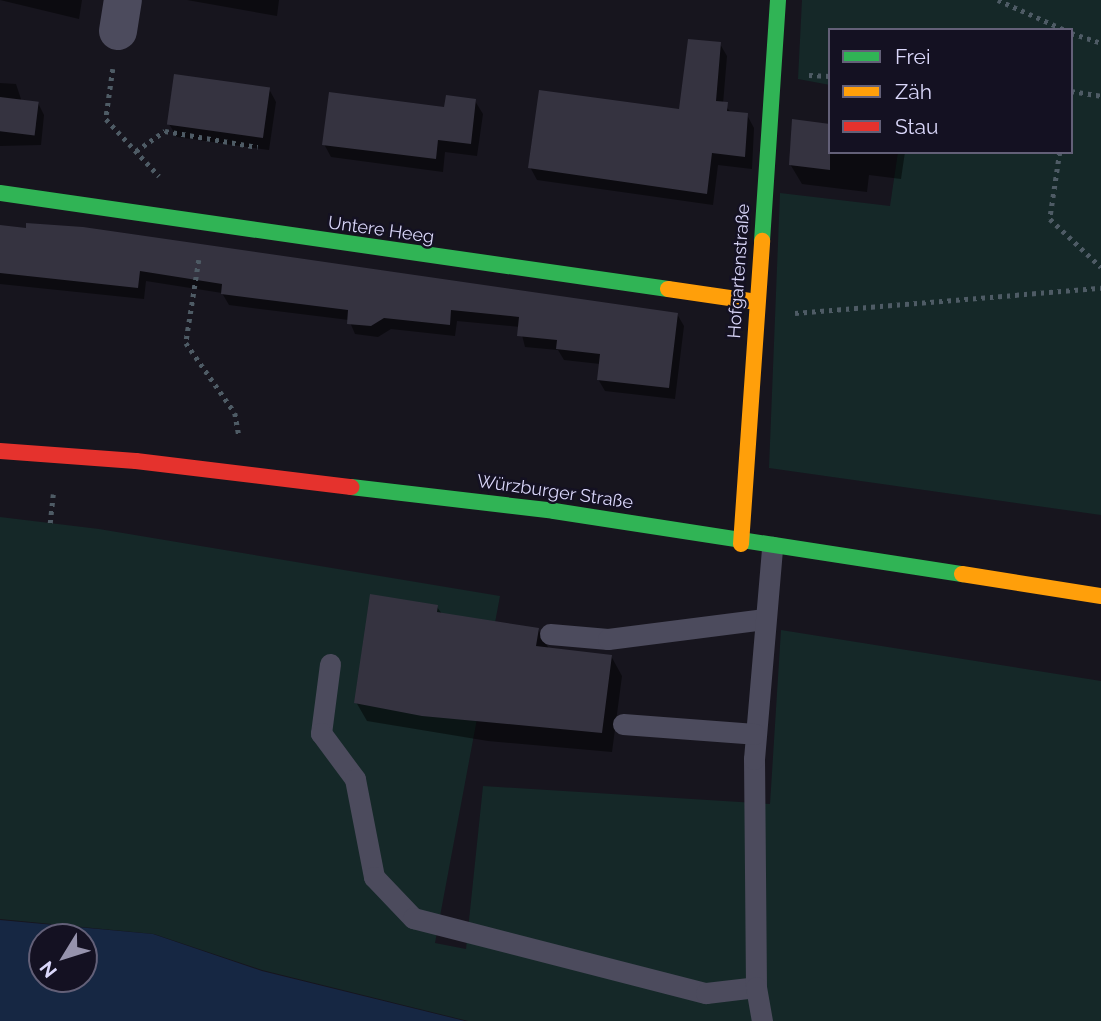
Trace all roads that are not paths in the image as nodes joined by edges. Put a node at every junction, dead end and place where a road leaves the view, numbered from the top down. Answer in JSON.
{"nodes":[{"id":1,"x":778,"y":0,"type":"edge"},
{"id":2,"x":0,"y":193,"type":"edge"},
{"id":3,"x":757,"y":302,"type":"junction"},
{"id":4,"x":0,"y":451,"type":"edge"},
{"id":5,"x":741,"y":544,"type":"junction"},
{"id":6,"x":772,"y":547,"type":"junction"},
{"id":7,"x":1101,"y":596,"type":"edge"},
{"id":8,"x":765,"y":619,"type":"junction"},
{"id":9,"x":550,"y":634,"type":"dead end"},
{"id":10,"x":330,"y":664,"type":"dead end"},
{"id":11,"x":623,"y":724,"type":"dead end"},
{"id":12,"x":755,"y":734,"type":"junction"},
{"id":13,"x":756,"y":987,"type":"junction"},
{"id":14,"x":762,"y":1021,"type":"edge"}],
"edges":[{"from":1,"to":3,"type":"street","name":"Hofgartenstraße"},
{"from":2,"to":3,"type":"street","name":"Untere Heeg"},
{"from":3,"to":5,"type":"street","name":"Hofgartenstraße"},
{"from":4,"to":5,"type":"street","name":"Würzburger Straße"},
{"from":5,"to":6,"type":"street","name":"Würzburger Straße"},
{"from":6,"to":7,"type":"street","name":"Würzburger Straße"},
{"from":6,"to":8,"type":"lane"},
{"from":8,"to":9,"type":"lane"},
{"from":8,"to":12,"type":"lane"},
{"from":10,"to":13,"type":"lane"},
{"from":11,"to":12,"type":"lane"},
{"from":12,"to":13,"type":"lane"},
{"from":13,"to":14,"type":"lane"}]}
